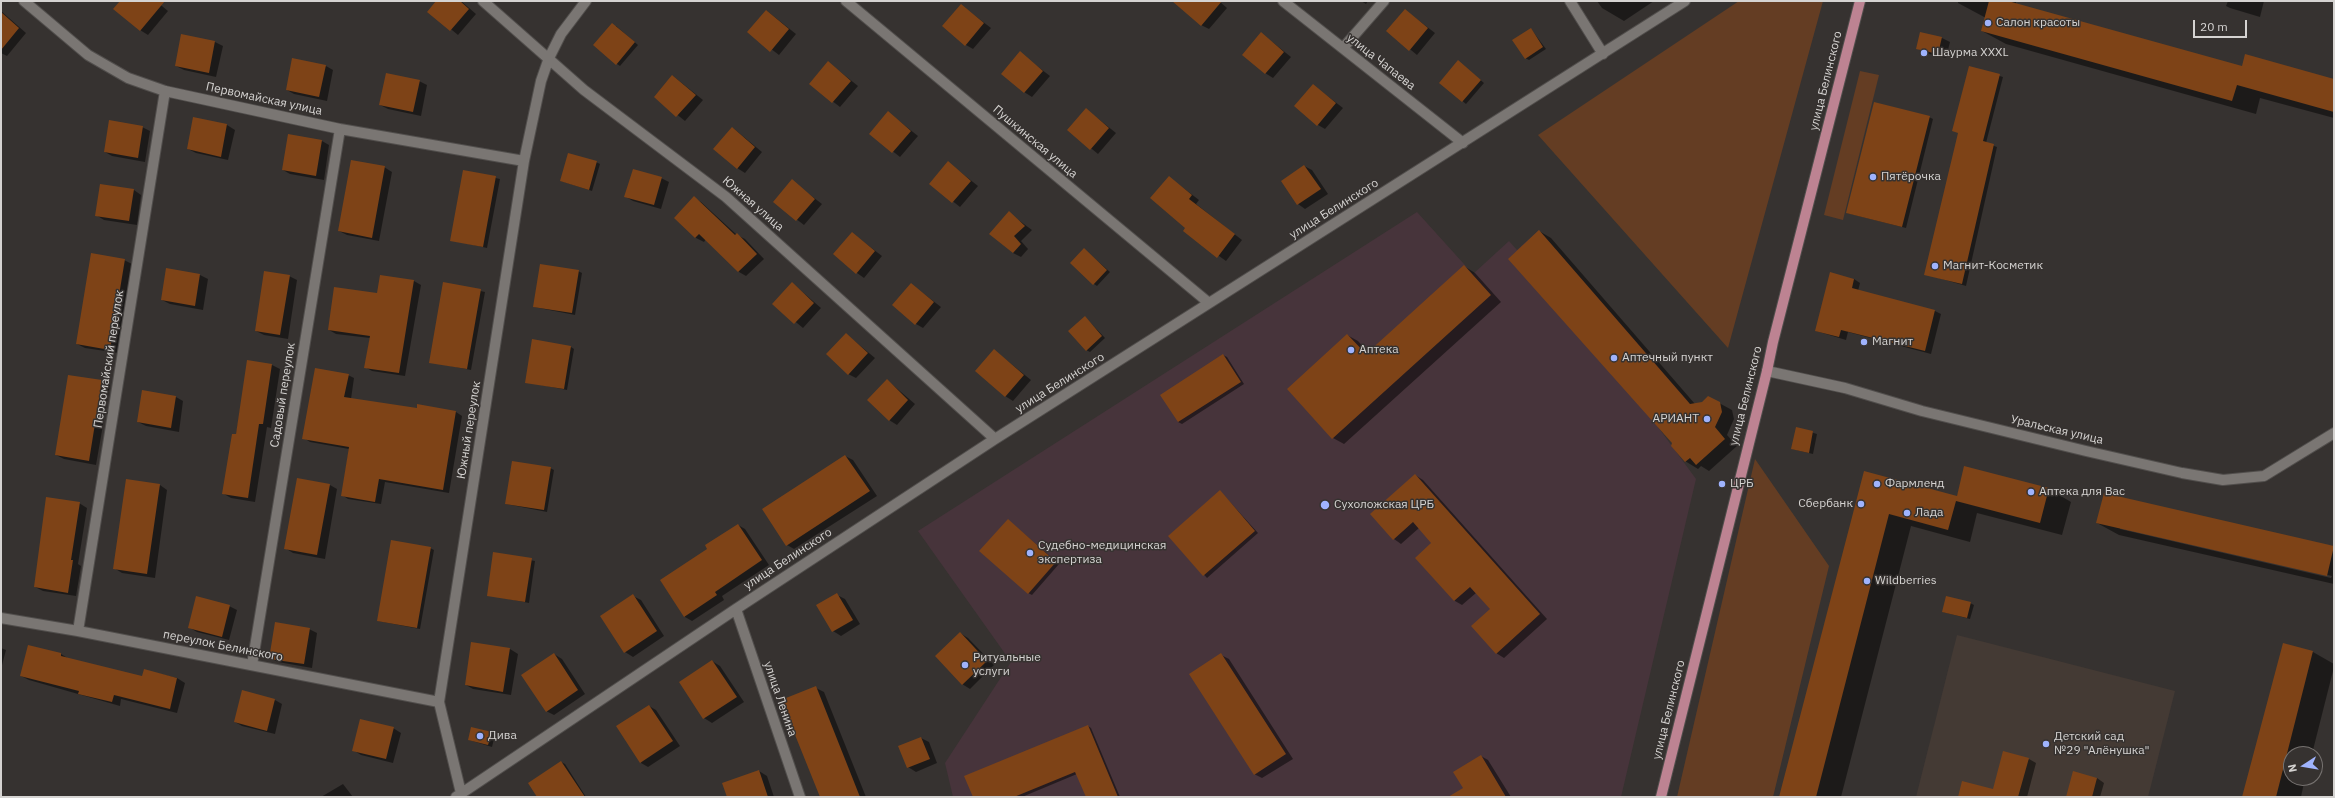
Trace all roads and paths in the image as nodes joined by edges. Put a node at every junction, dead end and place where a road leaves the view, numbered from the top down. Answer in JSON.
{"nodes":[{"id":1,"x":24,"y":1,"type":"edge"},
{"id":2,"x":483,"y":1,"type":"edge"},
{"id":3,"x":586,"y":1,"type":"edge"},
{"id":4,"x":846,"y":1,"type":"edge"},
{"id":5,"x":1283,"y":1,"type":"edge"},
{"id":6,"x":1384,"y":1,"type":"edge"},
{"id":7,"x":1570,"y":1,"type":"edge"},
{"id":8,"x":1685,"y":1,"type":"edge"},
{"id":9,"x":1860,"y":1,"type":"edge"},
{"id":10,"x":1343,"y":48,"type":"junction"},
{"id":11,"x":1604,"y":54,"type":"junction"},
{"id":12,"x":549,"y":58,"type":"junction"},
{"id":13,"x":165,"y":91,"type":"junction"},
{"id":14,"x":340,"y":129,"type":"junction"},
{"id":15,"x":1463,"y":143,"type":"junction"},
{"id":16,"x":524,"y":162,"type":"junction"},
{"id":17,"x":1209,"y":304,"type":"junction"},
{"id":18,"x":1767,"y":371,"type":"junction"},
{"id":19,"x":2334,"y":433,"type":"edge"},
{"id":20,"x":995,"y":439,"type":"junction"},
{"id":21,"x":736,"y":609,"type":"junction"},
{"id":22,"x":1,"y":618,"type":"edge"},
{"id":23,"x":78,"y":631,"type":"junction"},
{"id":24,"x":252,"y":665,"type":"junction"},
{"id":25,"x":439,"y":702,"type":"junction"},
{"id":26,"x":458,"y":795,"type":"edge"},
{"id":27,"x":800,"y":797,"type":"edge"},
{"id":28,"x":1661,"y":797,"type":"edge"}],
"edges":[{"from":1,"to":13,"type":"street","name":"Первомайская улица"},
{"from":2,"to":12,"type":"street","name":"Южная улица"},
{"from":3,"to":12,"type":"street","name":"Южный переулок"},
{"from":4,"to":17,"type":"street","name":"Пушкинская улица"},
{"from":5,"to":10,"type":"street","name":"улица Чапаева"},
{"from":6,"to":10,"type":"street"},
{"from":7,"to":11,"type":"street"},
{"from":8,"to":11,"type":"street","name":"улица Белинского"},
{"from":9,"to":18,"type":"main road","name":"улица Белинского"},
{"from":10,"to":15,"type":"street","name":"улица Чапаева"},
{"from":11,"to":15,"type":"street","name":"улица Белинского"},
{"from":12,"to":16,"type":"street","name":"Южный переулок"},
{"from":12,"to":20,"type":"street","name":"Южная улица"},
{"from":13,"to":14,"type":"street","name":"Первомайская улица"},
{"from":13,"to":23,"type":"street","name":"Первомайский переулок"},
{"from":14,"to":16,"type":"street","name":"Первомайская улица"},
{"from":14,"to":24,"type":"street","name":"Садовый переулок"},
{"from":15,"to":17,"type":"street","name":"улица Белинского"},
{"from":16,"to":25,"type":"street","name":"Южный переулок"},
{"from":17,"to":20,"type":"street","name":"улица Белинского"},
{"from":18,"to":19,"type":"street","name":"Уральская улица"},
{"from":18,"to":28,"type":"main road","name":"улица Белинского"},
{"from":20,"to":21,"type":"street","name":"улица Белинского"},
{"from":21,"to":26,"type":"street","name":"улица Белинского"},
{"from":21,"to":27,"type":"street","name":"улица Ленина"},
{"from":22,"to":23,"type":"street","name":"переулок Белинского"},
{"from":23,"to":24,"type":"street","name":"переулок Белинского"},
{"from":24,"to":25,"type":"street","name":"переулок Белинского"},
{"from":25,"to":26,"type":"street"}]}
